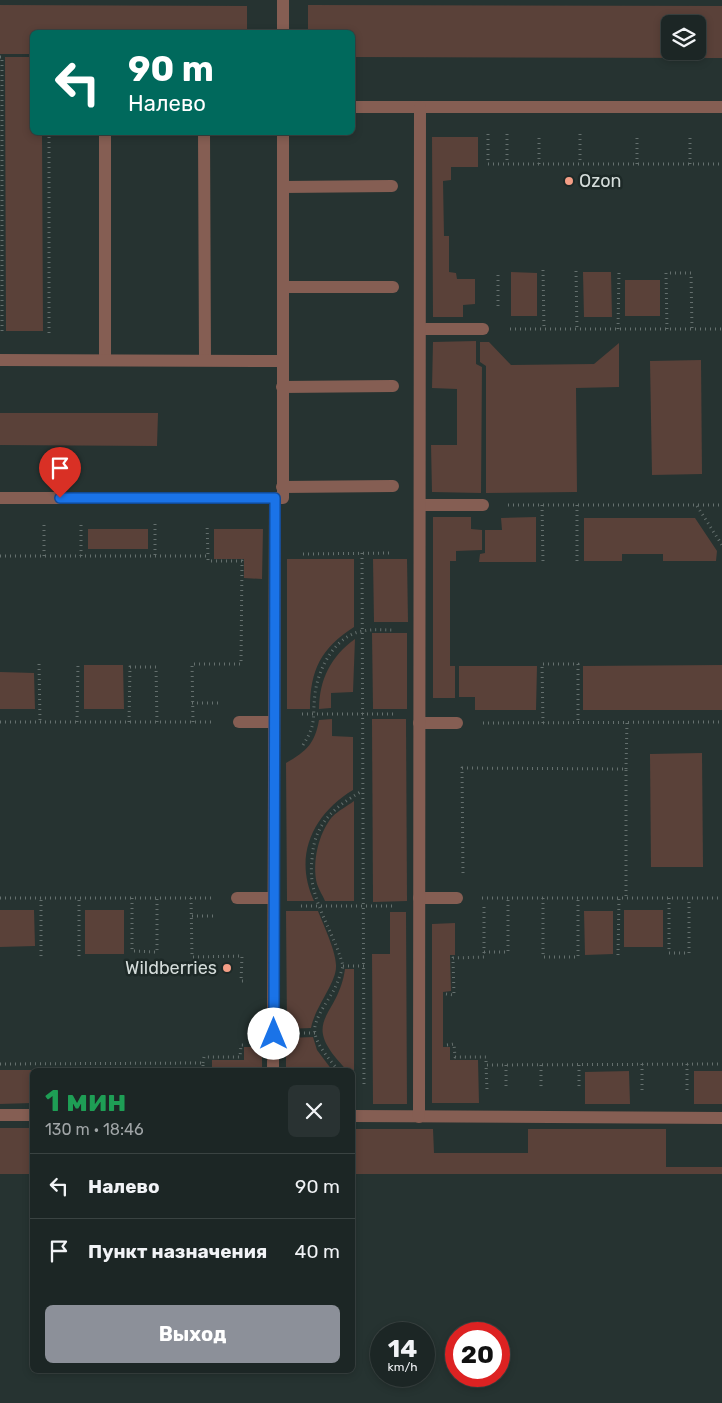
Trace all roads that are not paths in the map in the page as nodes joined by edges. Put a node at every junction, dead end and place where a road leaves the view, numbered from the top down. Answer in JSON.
{"nodes":[{"id":1,"x":282,"y":0,"type":"edge"},
{"id":2,"x":283,"y":30,"type":"edge"},
{"id":3,"x":355,"y":107,"type":"edge"},
{"id":4,"x":420,"y":107,"type":"junction"},
{"id":5,"x":722,"y":107,"type":"edge"},
{"id":6,"x":104,"y":135,"type":"edge"},
{"id":7,"x":204,"y":135,"type":"edge"},
{"id":8,"x":283,"y":135,"type":"edge"},
{"id":9,"x":392,"y":186,"type":"dead end"},
{"id":10,"x":283,"y":187,"type":"junction"},
{"id":11,"x":393,"y":287,"type":"dead end"},
{"id":12,"x":283,"y":288,"type":"junction"},
{"id":13,"x":420,"y":329,"type":"junction"},
{"id":14,"x":483,"y":329,"type":"road end"},
{"id":15,"x":0,"y":360,"type":"edge"},
{"id":16,"x":105,"y":360,"type":"junction"},
{"id":17,"x":205,"y":360,"type":"junction"},
{"id":18,"x":282,"y":361,"type":"junction"},
{"id":19,"x":393,"y":386,"type":"dead end"},
{"id":20,"x":282,"y":387,"type":"junction"},
{"id":21,"x":393,"y":486,"type":"dead end"},
{"id":22,"x":282,"y":487,"type":"junction"},
{"id":23,"x":0,"y":498,"type":"edge"},
{"id":24,"x":275,"y":498,"type":"junction"},
{"id":25,"x":420,"y":505,"type":"junction"},
{"id":26,"x":483,"y":506,"type":"road end"},
{"id":27,"x":239,"y":722,"type":"road end"},
{"id":28,"x":274,"y":722,"type":"junction"},
{"id":29,"x":420,"y":723,"type":"junction"},
{"id":30,"x":457,"y":723,"type":"road end"},
{"id":31,"x":236,"y":898,"type":"road end"},
{"id":32,"x":274,"y":898,"type":"junction"},
{"id":33,"x":460,"y":898,"type":"road end"},
{"id":34,"x":419,"y":902,"type":"junction"},
{"id":35,"x":274,"y":1068,"type":"edge"},
{"id":36,"x":0,"y":1115,"type":"edge"},
{"id":37,"x":30,"y":1115,"type":"edge"},
{"id":38,"x":358,"y":1116,"type":"edge"},
{"id":39,"x":419,"y":1117,"type":"junction"},
{"id":40,"x":722,"y":1118,"type":"edge"}],
"edges":[{"from":1,"to":2,"type":"lane"},
{"from":3,"to":4,"type":"lane"},
{"from":4,"to":5,"type":"lane"},
{"from":4,"to":13,"type":"lane"},
{"from":6,"to":16,"type":"lane"},
{"from":7,"to":17,"type":"lane"},
{"from":8,"to":10,"type":"lane"},
{"from":9,"to":10,"type":"lane"},
{"from":10,"to":12,"type":"lane"},
{"from":11,"to":12,"type":"lane"},
{"from":12,"to":18,"type":"lane"},
{"from":13,"to":14,"type":"lane"},
{"from":13,"to":25,"type":"lane"},
{"from":15,"to":16,"type":"lane"},
{"from":16,"to":17,"type":"lane"},
{"from":17,"to":18,"type":"lane"},
{"from":18,"to":20,"type":"lane"},
{"from":19,"to":20,"type":"lane"},
{"from":20,"to":22,"type":"lane"},
{"from":21,"to":22,"type":"lane"},
{"from":22,"to":24,"type":"lane"},
{"from":23,"to":24,"type":"lane"},
{"from":24,"to":28,"type":"lane"},
{"from":25,"to":26,"type":"lane"},
{"from":25,"to":29,"type":"lane"},
{"from":27,"to":28,"type":"lane"},
{"from":28,"to":32,"type":"lane"},
{"from":29,"to":30,"type":"lane"},
{"from":29,"to":34,"type":"lane"},
{"from":31,"to":32,"type":"lane"},
{"from":32,"to":35,"type":"lane"},
{"from":33,"to":34,"type":"lane"},
{"from":34,"to":39,"type":"lane"},
{"from":36,"to":37,"type":"lane"},
{"from":38,"to":39,"type":"lane"},
{"from":39,"to":40,"type":"lane"}]}
